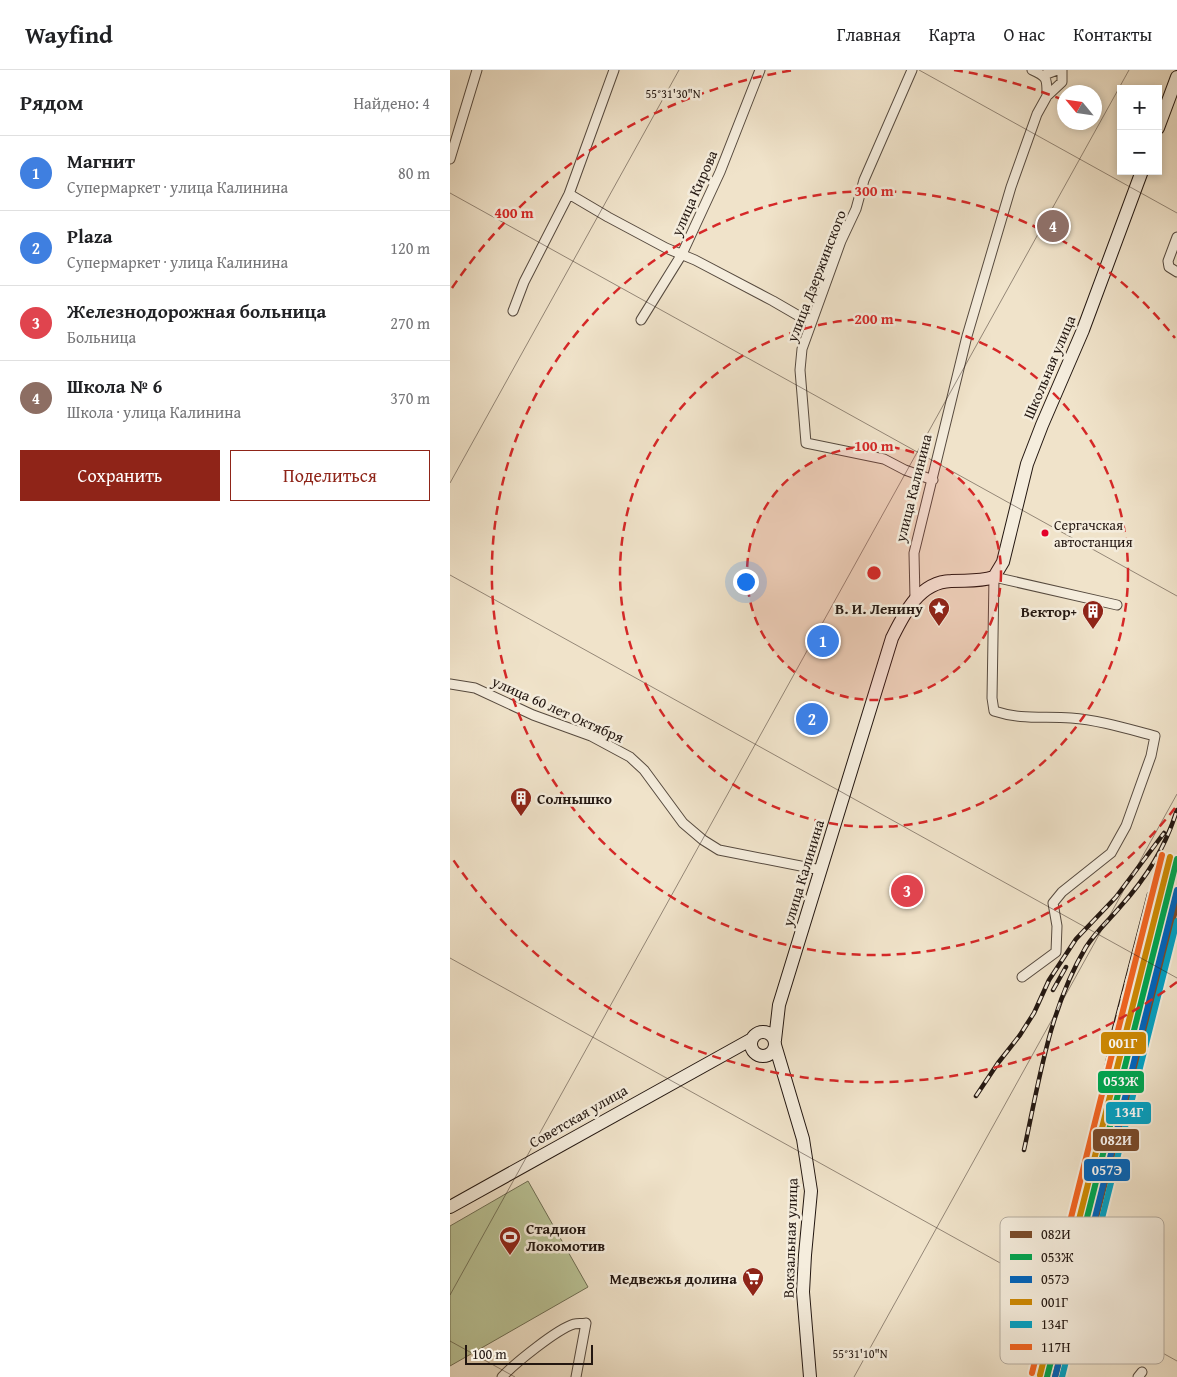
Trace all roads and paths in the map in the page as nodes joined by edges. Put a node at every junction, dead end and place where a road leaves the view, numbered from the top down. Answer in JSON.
{"nodes":[{"id":1,"x":477,"y":70,"type":"edge"},
{"id":2,"x":614,"y":70,"type":"edge"},
{"id":3,"x":760,"y":70,"type":"edge"},
{"id":4,"x":912,"y":70,"type":"edge"},
{"id":5,"x":1032,"y":70,"type":"edge"},
{"id":6,"x":1056,"y":70,"type":"edge"},
{"id":7,"x":1062,"y":70,"type":"edge"},
{"id":8,"x":1044,"y":75,"type":"junction"},
{"id":9,"x":1177,"y":77,"type":"edge"},
{"id":10,"x":1047,"y":96,"type":"junction"},
{"id":11,"x":1162,"y":117,"type":"edge"},
{"id":12,"x":450,"y":159,"type":"edge"},
{"id":13,"x":1141,"y":175,"type":"edge"},
{"id":14,"x":569,"y":194,"type":"junction"},
{"id":15,"x":1177,"y":237,"type":"edge"},
{"id":16,"x":682,"y":254,"type":"junction"},
{"id":17,"x":1177,"y":272,"type":"edge"},
{"id":18,"x":513,"y":310,"type":"dead end"},
{"id":19,"x":641,"y":320,"type":"dead end"},
{"id":20,"x":811,"y":323,"type":"junction"},
{"id":21,"x":933,"y":480,"type":"junction"},
{"id":22,"x":994,"y":577,"type":"junction"},
{"id":23,"x":914,"y":599,"type":"junction"},
{"id":24,"x":1118,"y":605,"type":"dead end"},
{"id":25,"x":450,"y":684,"type":"edge"},
{"id":26,"x":821,"y":870,"type":"junction"},
{"id":27,"x":1022,"y":977,"type":"dead end"},
{"id":28,"x":779,"y":1005,"type":"junction"},
{"id":29,"x":755,"y":1036,"type":"junction"},
{"id":30,"x":775,"y":1043,"type":"junction"},
{"id":31,"x":723,"y":1054,"type":"junction"},
{"id":32,"x":758,"y":1055,"type":"junction"},
{"id":33,"x":783,"y":1073,"type":"junction"},
{"id":34,"x":450,"y":1207,"type":"edge"},
{"id":35,"x":502,"y":1377,"type":"edge"},
{"id":36,"x":576,"y":1377,"type":"edge"},
{"id":37,"x":810,"y":1377,"type":"edge"}],
"edges":[{"from":1,"to":12,"type":"street"},
{"from":2,"to":14,"type":"street"},
{"from":3,"to":16,"type":"street","name":"улица Кирова"},
{"from":4,"to":20,"type":"street","name":"улица Дзержинского"},
{"from":5,"to":8,"type":"street"},
{"from":6,"to":8,"type":"street"},
{"from":7,"to":10,"type":"street","name":"улица Калинина"},
{"from":8,"to":10,"type":"street"},
{"from":9,"to":11,"type":"main road"},
{"from":10,"to":21,"type":"street","name":"улица Калинина"},
{"from":13,"to":22,"type":"main road","name":"Школьная улица"},
{"from":14,"to":16,"type":"street"},
{"from":14,"to":18,"type":"street"},
{"from":15,"to":17,"type":"street"},
{"from":16,"to":19,"type":"street","name":"улица Кирова"},
{"from":16,"to":20,"type":"street"},
{"from":20,"to":21,"type":"street","name":"улица Дзержинского"},
{"from":21,"to":23,"type":"street","name":"улица Калинина"},
{"from":22,"to":23,"type":"main road"},
{"from":22,"to":24,"type":"street"},
{"from":22,"to":27,"type":"street"},
{"from":23,"to":26,"type":"main road","name":"улица Калинина"},
{"from":25,"to":26,"type":"street","name":"улица 60 лет Октября"},
{"from":26,"to":28,"type":"main road","name":"улица Калинина"},
{"from":28,"to":29,"type":"main road"},
{"from":28,"to":30,"type":"main road"},
{"from":29,"to":30,"type":"main road"},
{"from":29,"to":31,"type":"main road","name":"Советская улица"},
{"from":29,"to":32,"type":"main road"},
{"from":30,"to":32,"type":"main road"},
{"from":30,"to":33,"type":"main road","name":"Вокзальная улица"},
{"from":31,"to":32,"type":"main road","name":"Советская улица"},
{"from":31,"to":34,"type":"main road","name":"Советская улица"},
{"from":32,"to":33,"type":"main road"},
{"from":33,"to":37,"type":"main road","name":"Вокзальная улица"},
{"from":35,"to":36,"type":"street"}]}
